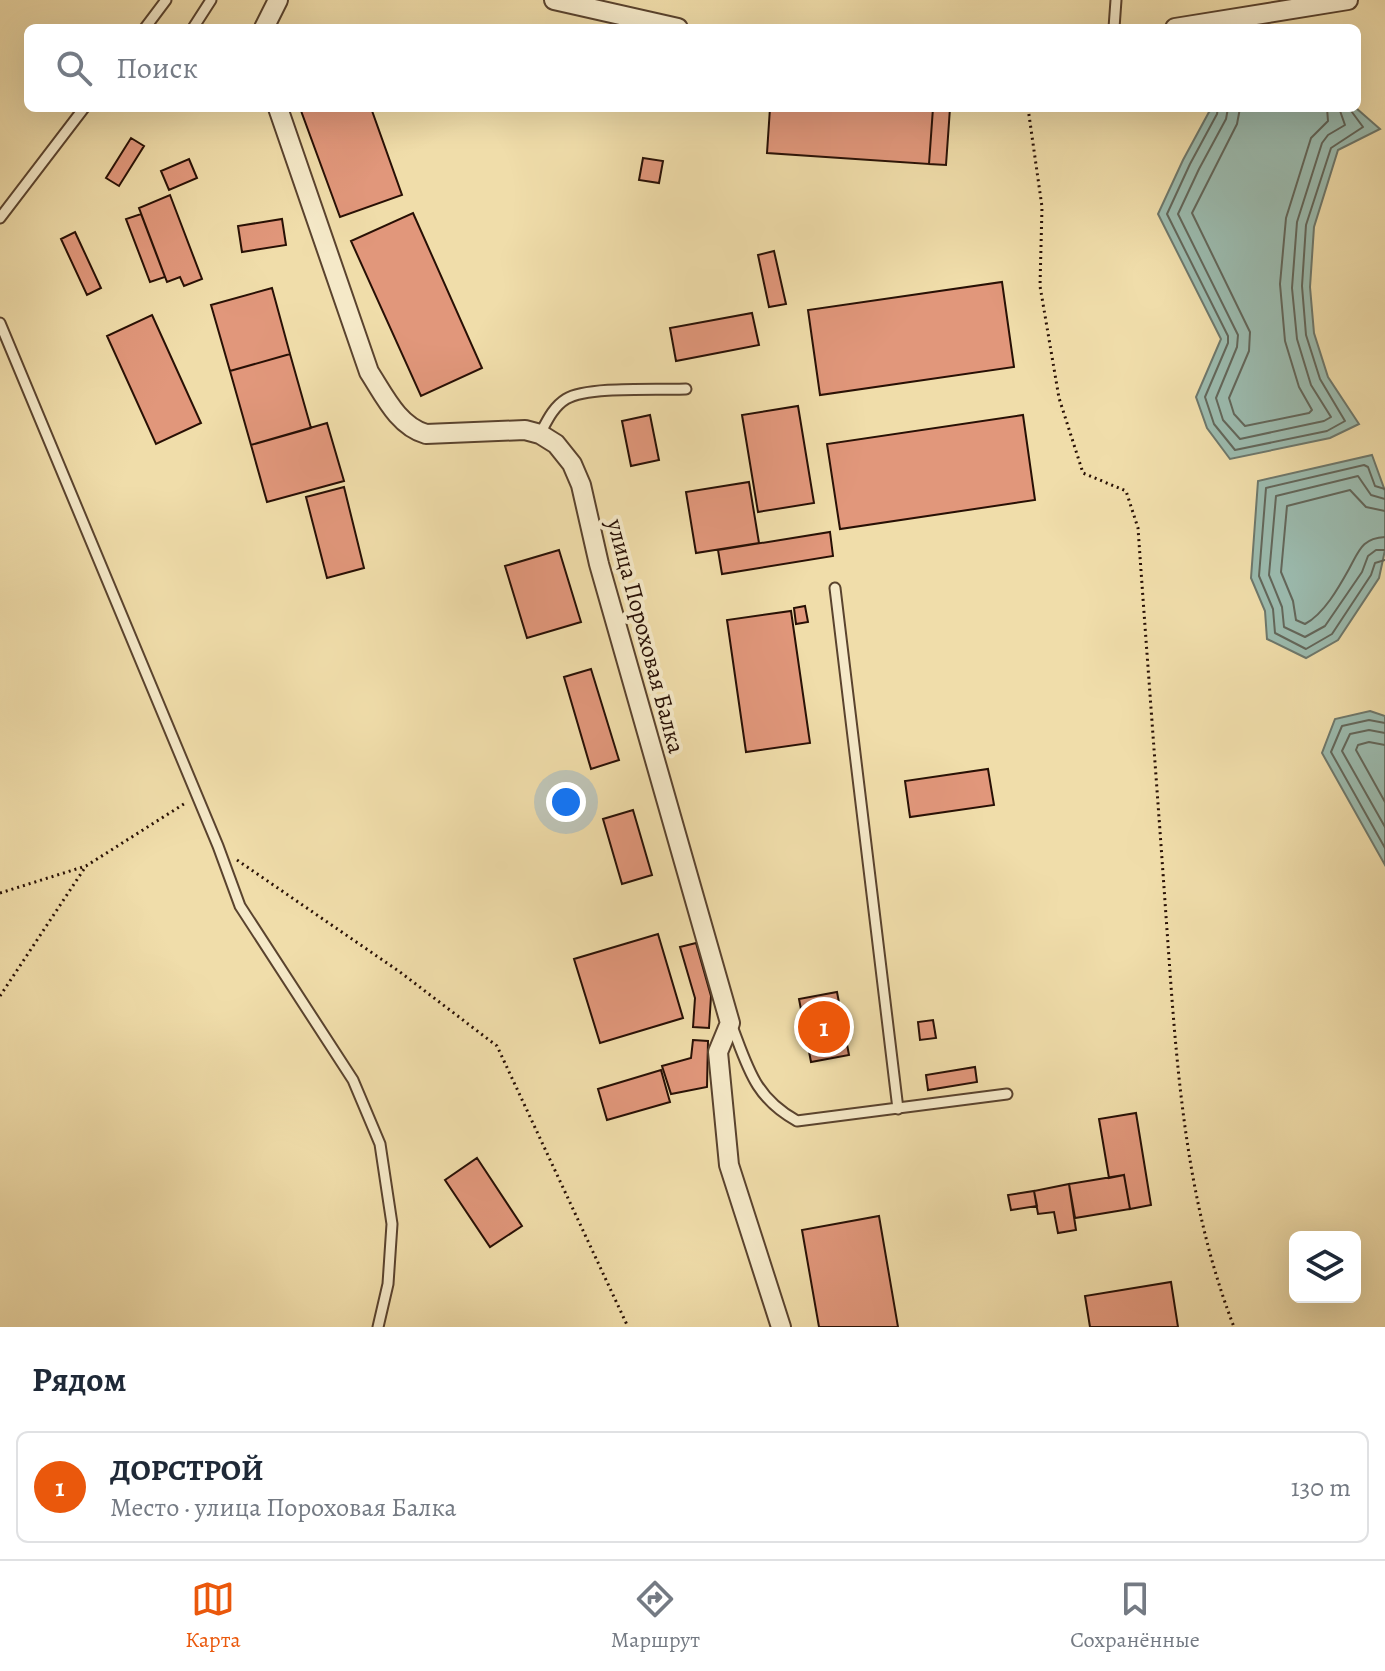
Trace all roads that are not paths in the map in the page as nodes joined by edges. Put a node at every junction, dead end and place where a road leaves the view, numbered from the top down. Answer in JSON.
{"nodes":[{"id":1,"x":166,"y":0,"type":"edge"},
{"id":2,"x":211,"y":0,"type":"edge"},
{"id":3,"x":278,"y":0,"type":"edge"},
{"id":4,"x":554,"y":0,"type":"edge"},
{"id":5,"x":1116,"y":0,"type":"edge"},
{"id":6,"x":1348,"y":0,"type":"edge"},
{"id":7,"x":148,"y":24,"type":"edge"},
{"id":8,"x":196,"y":24,"type":"edge"},
{"id":9,"x":265,"y":24,"type":"edge"},
{"id":10,"x":660,"y":24,"type":"edge"},
{"id":11,"x":1114,"y":24,"type":"edge"},
{"id":12,"x":1200,"y":24,"type":"edge"},
{"id":13,"x":81,"y":112,"type":"edge"},
{"id":14,"x":279,"y":112,"type":"edge"},
{"id":15,"x":0,"y":218,"type":"edge"},
{"id":16,"x":0,"y":323,"type":"edge"},
{"id":17,"x":686,"y":389,"type":"dead end"},
{"id":18,"x":540,"y":434,"type":"junction"},
{"id":19,"x":835,"y":588,"type":"dead end"},
{"id":20,"x":730,"y":1023,"type":"junction"},
{"id":21,"x":1007,"y":1094,"type":"dead end"},
{"id":22,"x":898,"y":1109,"type":"junction"},
{"id":23,"x":378,"y":1327,"type":"edge"},
{"id":24,"x":781,"y":1327,"type":"edge"}],
"edges":[{"from":1,"to":7,"type":"lane"},
{"from":2,"to":8,"type":"lane"},
{"from":3,"to":9,"type":"street"},
{"from":4,"to":10,"type":"street"},
{"from":5,"to":11,"type":"lane"},
{"from":6,"to":12,"type":"street"},
{"from":13,"to":15,"type":"lane"},
{"from":14,"to":18,"type":"street"},
{"from":16,"to":23,"type":"lane"},
{"from":17,"to":18,"type":"lane"},
{"from":18,"to":20,"type":"street","name":"улица Пороховая Балка"},
{"from":19,"to":22,"type":"lane"},
{"from":20,"to":22,"type":"lane"},
{"from":20,"to":24,"type":"street"},
{"from":21,"to":22,"type":"lane"}]}
